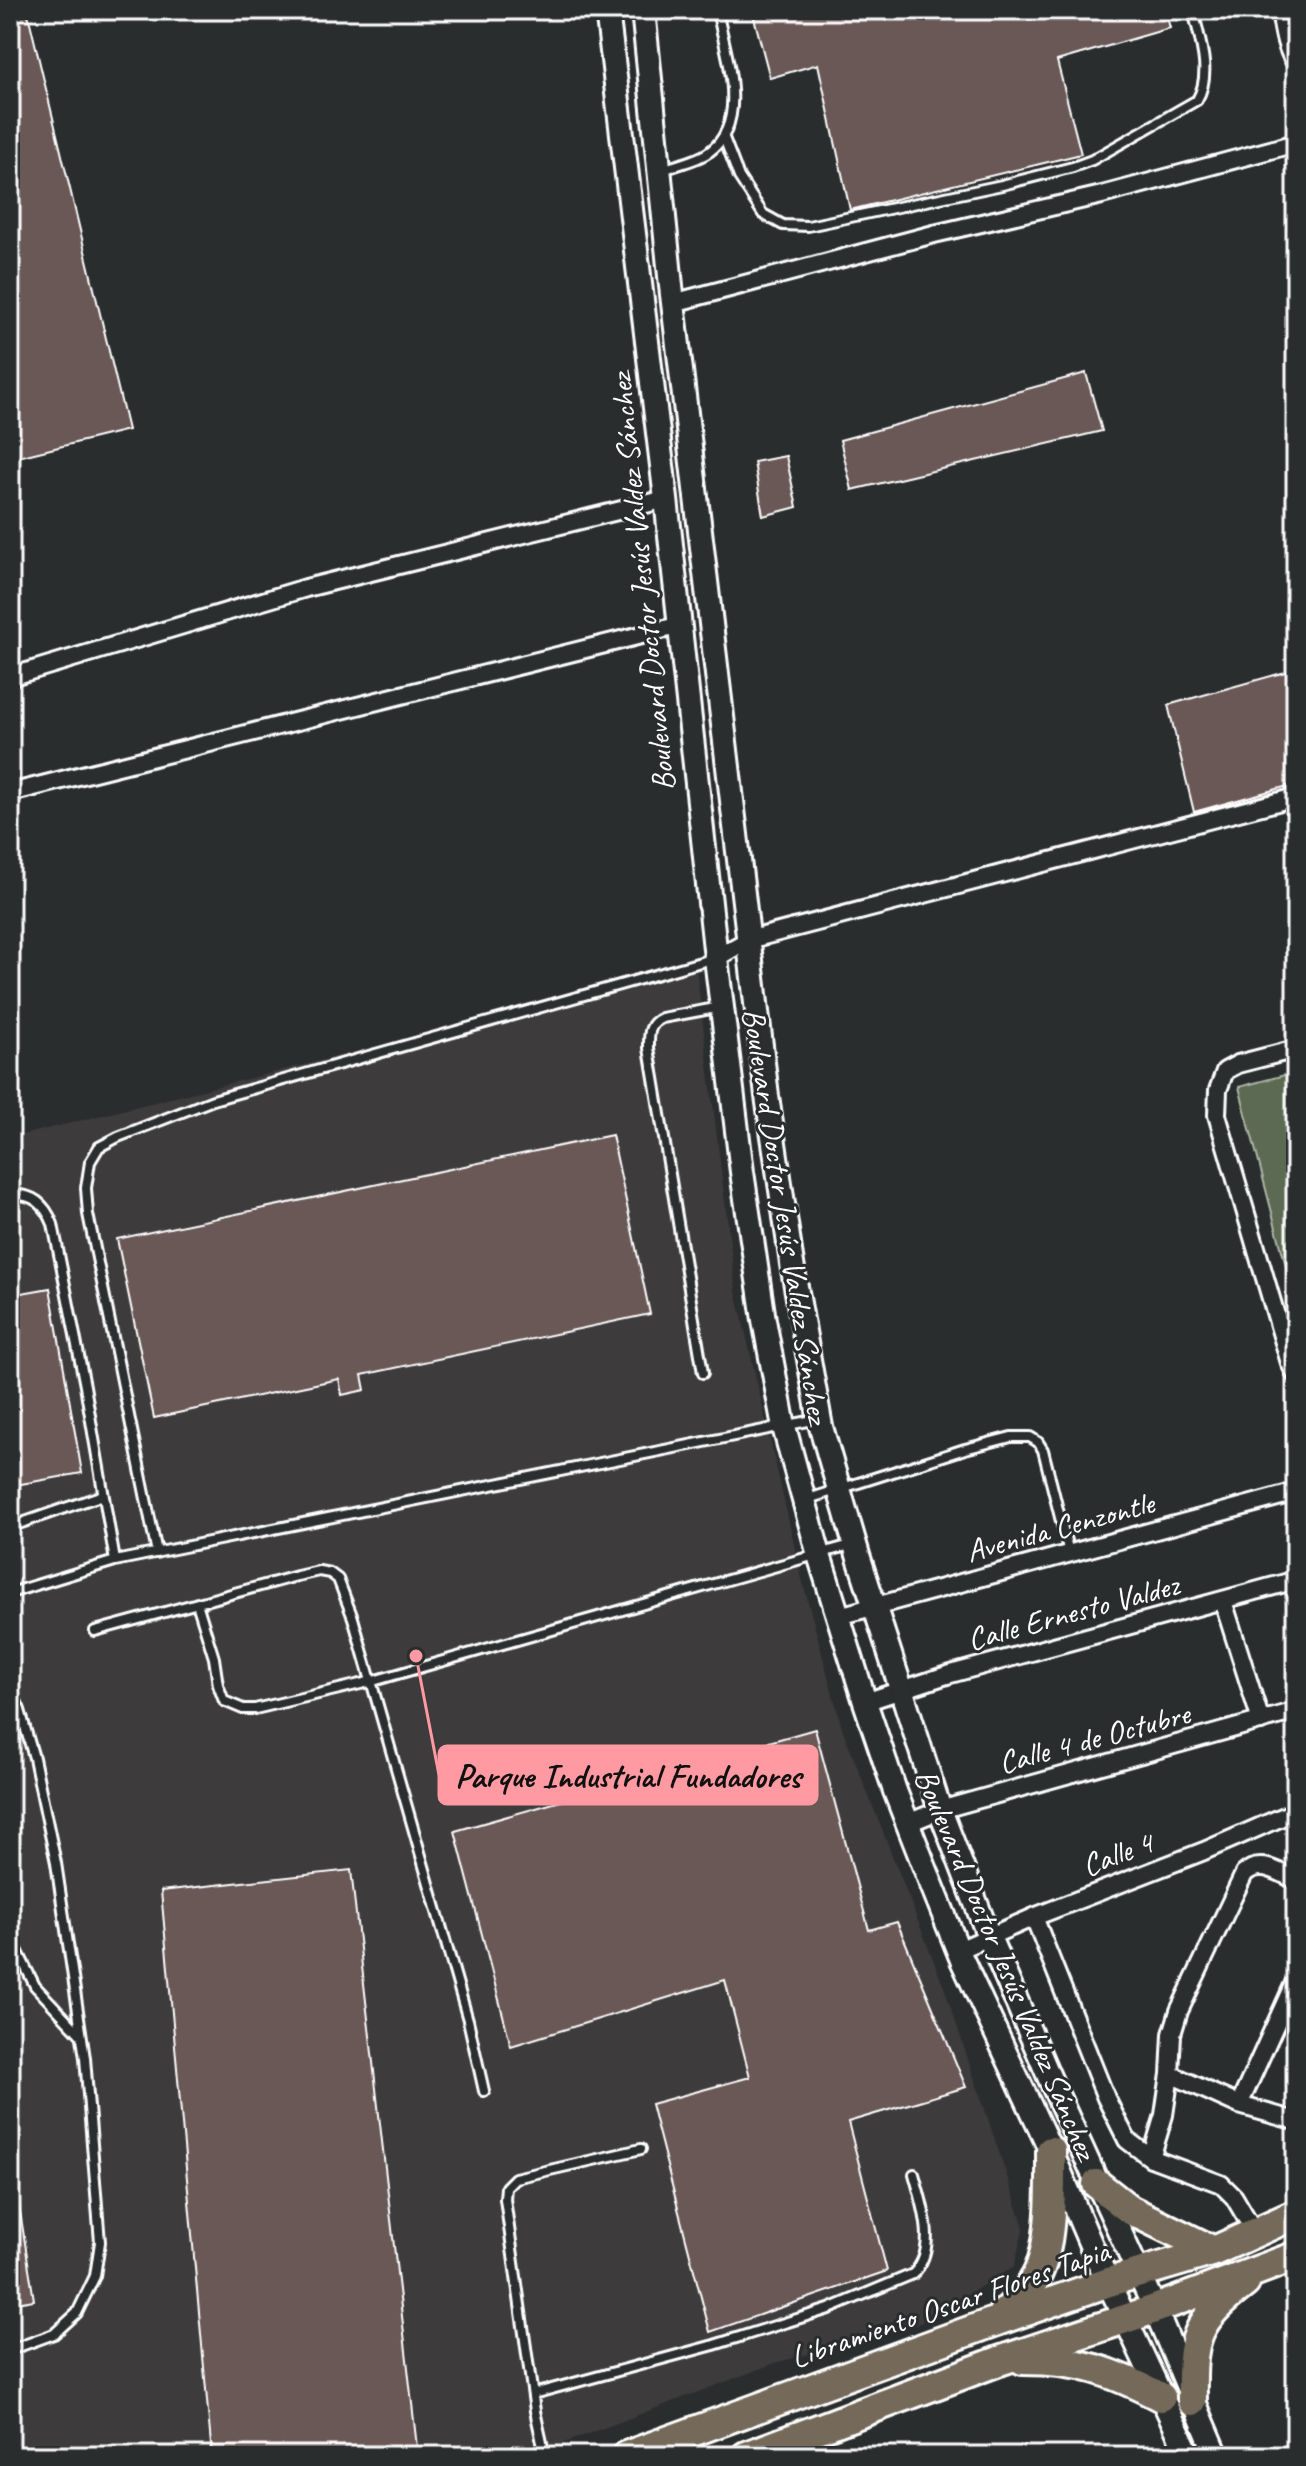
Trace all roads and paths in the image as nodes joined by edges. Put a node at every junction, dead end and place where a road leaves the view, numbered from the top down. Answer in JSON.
{"nodes":[{"id":1,"x":607,"y":10,"type":"edge"},
{"id":2,"x":643,"y":10,"type":"edge"},
{"id":3,"x":717,"y":10,"type":"edge"},
{"id":4,"x":1193,"y":10,"type":"edge"},
{"id":5,"x":1280,"y":10,"type":"edge"},
{"id":6,"x":1296,"y":63,"type":"edge"},
{"id":7,"x":724,"y":138,"type":"junction"},
{"id":8,"x":1296,"y":143,"type":"edge"},
{"id":9,"x":658,"y":171,"type":"junction"},
{"id":10,"x":673,"y":303,"type":"junction"},
{"id":11,"x":666,"y":499,"type":"junction"},
{"id":12,"x":681,"y":625,"type":"junction"},
{"id":13,"x":10,"y":677,"type":"edge"},
{"id":14,"x":10,"y":793,"type":"edge"},
{"id":15,"x":1296,"y":797,"type":"edge"},
{"id":16,"x":748,"y":940,"type":"junction"},
{"id":17,"x":716,"y":958,"type":"junction"},
{"id":18,"x":722,"y":1007,"type":"junction"},
{"id":19,"x":1296,"y":1049,"type":"edge"},
{"id":20,"x":10,"y":1195,"type":"edge"},
{"id":21,"x":703,"y":1373,"type":"dead end"},
{"id":22,"x":1296,"y":1375,"type":"edge"},
{"id":23,"x":820,"y":1418,"type":"junction"},
{"id":24,"x":784,"y":1427,"type":"junction"},
{"id":25,"x":839,"y":1490,"type":"junction"},
{"id":26,"x":1296,"y":1492,"type":"edge"},
{"id":27,"x":103,"y":1495,"type":"junction"},
{"id":28,"x":804,"y":1500,"type":"junction"},
{"id":29,"x":10,"y":1527,"type":"edge"},
{"id":30,"x":854,"y":1544,"type":"junction"},
{"id":31,"x":157,"y":1553,"type":"junction"},
{"id":32,"x":1069,"y":1553,"type":"junction"},
{"id":33,"x":819,"y":1555,"type":"junction"},
{"id":34,"x":115,"y":1561,"type":"junction"},
{"id":35,"x":1296,"y":1580,"type":"edge"},
{"id":36,"x":10,"y":1593,"type":"edge"},
{"id":37,"x":1223,"y":1601,"type":"junction"},
{"id":38,"x":197,"y":1603,"type":"junction"},
{"id":39,"x":875,"y":1605,"type":"junction"},
{"id":40,"x":839,"y":1616,"type":"junction"},
{"id":41,"x":95,"y":1631,"type":"dead end"},
{"id":42,"x":373,"y":1681,"type":"junction"},
{"id":43,"x":10,"y":1688,"type":"edge"},
{"id":44,"x":901,"y":1691,"type":"junction"},
{"id":45,"x":865,"y":1702,"type":"junction"},
{"id":46,"x":20,"y":1710,"type":"junction"},
{"id":47,"x":1296,"y":1711,"type":"edge"},
{"id":48,"x":10,"y":1714,"type":"edge"},
{"id":49,"x":1261,"y":1721,"type":"junction"},
{"id":50,"x":940,"y":1810,"type":"junction"},
{"id":51,"x":1296,"y":1811,"type":"edge"},
{"id":52,"x":908,"y":1823,"type":"junction"},
{"id":53,"x":1288,"y":1877,"type":"edge"},
{"id":54,"x":1034,"y":1917,"type":"junction"},
{"id":55,"x":10,"y":1936,"type":"edge"},
{"id":56,"x":989,"y":1937,"type":"junction"},
{"id":57,"x":959,"y":1950,"type":"junction"},
{"id":58,"x":1296,"y":1979,"type":"edge"},
{"id":59,"x":81,"y":2036,"type":"junction"},
{"id":60,"x":1170,"y":2074,"type":"junction"},
{"id":61,"x":484,"y":2091,"type":"dead end"},
{"id":62,"x":1239,"y":2105,"type":"junction"},
{"id":63,"x":1296,"y":2121,"type":"edge"},
{"id":64,"x":641,"y":2149,"type":"dead end"},
{"id":65,"x":1051,"y":2151,"type":"junction"},
{"id":66,"x":1151,"y":2158,"type":"junction"},
{"id":67,"x":914,"y":2174,"type":"dead end"},
{"id":68,"x":1097,"y":2184,"type":"junction"},
{"id":69,"x":1296,"y":2214,"type":"edge"},
{"id":70,"x":1254,"y":2231,"type":"junction"},
{"id":71,"x":1214,"y":2251,"type":"junction"},
{"id":72,"x":1296,"y":2256,"type":"edge"},
{"id":73,"x":1269,"y":2265,"type":"junction"},
{"id":74,"x":1139,"y":2274,"type":"junction"},
{"id":75,"x":1109,"y":2282,"type":"junction"},
{"id":76,"x":1155,"y":2309,"type":"junction"},
{"id":77,"x":1125,"y":2318,"type":"junction"},
{"id":78,"x":994,"y":2322,"type":"junction"},
{"id":79,"x":10,"y":2350,"type":"edge"},
{"id":80,"x":999,"y":2361,"type":"junction"},
{"id":81,"x":533,"y":2394,"type":"junction"},
{"id":82,"x":1161,"y":2397,"type":"junction"},
{"id":83,"x":1192,"y":2401,"type":"junction"},
{"id":84,"x":545,"y":2456,"type":"edge"},
{"id":85,"x":626,"y":2456,"type":"edge"},
{"id":86,"x":746,"y":2456,"type":"edge"},
{"id":87,"x":1189,"y":2456,"type":"edge"},
{"id":88,"x":1217,"y":2456,"type":"edge"}],
"edges":[{"from":1,"to":11,"type":"main road","name":"Boulevard Doctor Jesús Valdez Sánchez"},
{"from":2,"to":9,"type":"main road","name":"Boulevard Doctor Jesús Valdez Sánchez"},
{"from":3,"to":7,"type":"lane"},
{"from":4,"to":7,"type":"lane"},
{"from":5,"to":6,"type":"street"},
{"from":7,"to":9,"type":"lane"},
{"from":8,"to":10,"type":"street"},
{"from":9,"to":10,"type":"main road","name":"Boulevard Doctor Jesús Valdez Sánchez"},
{"from":10,"to":16,"type":"main road","name":"Boulevard Doctor Jesús Valdez Sánchez"},
{"from":11,"to":12,"type":"main road","name":"Boulevard Doctor Jesús Valdez Sánchez"},
{"from":11,"to":13,"type":"street"},
{"from":12,"to":14,"type":"street"},
{"from":12,"to":17,"type":"main road","name":"Boulevard Doctor Jesús Valdez Sánchez"},
{"from":15,"to":16,"type":"street"},
{"from":16,"to":17,"type":"street"},
{"from":16,"to":23,"type":"main road","name":"Boulevard Doctor Jesús Valdez Sánchez"},
{"from":17,"to":18,"type":"main road","name":"Boulevard Doctor Jesús Valdez Sánchez"},
{"from":17,"to":31,"type":"lane"},
{"from":18,"to":21,"type":"lane"},
{"from":18,"to":24,"type":"main road","name":"Boulevard Doctor Jesús Valdez Sánchez"},
{"from":19,"to":22,"type":"street"},
{"from":20,"to":27,"type":"lane"},
{"from":23,"to":24,"type":"lane"},
{"from":23,"to":25,"type":"main road","name":"Boulevard Doctor Jesús Valdez Sánchez"},
{"from":24,"to":28,"type":"main road","name":"Boulevard Doctor Jesús Valdez Sánchez"},
{"from":24,"to":31,"type":"lane"},
{"from":25,"to":28,"type":"lane"},
{"from":25,"to":30,"type":"main road","name":"Boulevard Doctor Jesús Valdez Sánchez"},
{"from":25,"to":32,"type":"lane"},
{"from":26,"to":32,"type":"street","name":"Avenida Cenzontle"},
{"from":27,"to":29,"type":"lane"},
{"from":27,"to":34,"type":"lane"},
{"from":28,"to":33,"type":"main road","name":"Boulevard Doctor Jesús Valdez Sánchez"},
{"from":30,"to":33,"type":"lane"},
{"from":30,"to":39,"type":"main road","name":"Boulevard Doctor Jesús Valdez Sánchez"},
{"from":31,"to":34,"type":"lane"},
{"from":32,"to":39,"type":"street","name":"Avenida Cenzontle"},
{"from":33,"to":40,"type":"main road","name":"Boulevard Doctor Jesús Valdez Sánchez"},
{"from":33,"to":42,"type":"lane"},
{"from":34,"to":36,"type":"lane"},
{"from":35,"to":37,"type":"street","name":"Calle Ernesto Valdez"},
{"from":37,"to":44,"type":"street","name":"Calle Ernesto Valdez"},
{"from":37,"to":49,"type":"street"},
{"from":38,"to":41,"type":"lane"},
{"from":38,"to":42,"type":"lane"},
{"from":38,"to":42,"type":"lane"},
{"from":39,"to":40,"type":"street","name":"Avenida Cenzontle"},
{"from":39,"to":44,"type":"main road","name":"Boulevard Doctor Jesús Valdez Sánchez"},
{"from":40,"to":45,"type":"main road","name":"Boulevard Doctor Jesús Valdez Sánchez"},
{"from":42,"to":61,"type":"lane"},
{"from":43,"to":46,"type":"lane"},
{"from":44,"to":45,"type":"street","name":"Calle Ernesto Valdez"},
{"from":44,"to":50,"type":"main road","name":"Boulevard Doctor Jesús Valdez Sánchez"},
{"from":45,"to":52,"type":"main road","name":"Boulevard Doctor Jesús Valdez Sánchez"},
{"from":46,"to":48,"type":"lane"},
{"from":46,"to":59,"type":"lane"},
{"from":47,"to":49,"type":"street","name":"Calle 4 de Octubre"},
{"from":49,"to":50,"type":"street","name":"Calle 4 de Octubre"},
{"from":50,"to":52,"type":"street","name":"Calle 4 de Octubre"},
{"from":50,"to":56,"type":"main road","name":"Boulevard Doctor Jesús Valdez Sánchez"},
{"from":51,"to":54,"type":"street","name":"Calle 4"},
{"from":52,"to":57,"type":"main road","name":"Boulevard Doctor Jesús Valdez Sánchez"},
{"from":53,"to":60,"type":"street"},
{"from":54,"to":56,"type":"street","name":"Calle 4"},
{"from":54,"to":66,"type":"street"},
{"from":55,"to":59,"type":"lane"},
{"from":56,"to":57,"type":"street","name":"Calle 4"},
{"from":56,"to":68,"type":"main road","name":"Boulevard Doctor Jesús Valdez Sánchez"},
{"from":57,"to":65,"type":"main road","name":"Boulevard Doctor Jesús Valdez Sánchez"},
{"from":58,"to":62,"type":"street"},
{"from":59,"to":79,"type":"lane"},
{"from":60,"to":62,"type":"street"},
{"from":60,"to":66,"type":"street"},
{"from":62,"to":63,"type":"street"},
{"from":64,"to":81,"type":"lane"},
{"from":65,"to":75,"type":"main road","name":"Boulevard Doctor Jesús Valdez Sánchez"},
{"from":65,"to":78,"type":"highway"},
{"from":66,"to":70,"type":"street"},
{"from":67,"to":81,"type":"lane"},
{"from":68,"to":71,"type":"highway"},
{"from":68,"to":74,"type":"main road","name":"Boulevard Doctor Jesús Valdez Sánchez"},
{"from":69,"to":70,"type":"highway","name":"Libramiento Oscar Flores Tapia"},
{"from":70,"to":71,"type":"highway","name":"Libramiento Oscar Flores Tapia"},
{"from":71,"to":74,"type":"highway","name":"Libramiento Oscar Flores Tapia"},
{"from":72,"to":73,"type":"highway"},
{"from":73,"to":76,"type":"highway"},
{"from":73,"to":83,"type":"highway"},
{"from":74,"to":75,"type":"highway","name":"Libramiento Oscar Flores Tapia"},
{"from":74,"to":76,"type":"main road","name":"Boulevard Doctor Jesús Valdez Sánchez"},
{"from":75,"to":77,"type":"main road","name":"Boulevard Doctor Jesús Valdez Sánchez"},
{"from":75,"to":78,"type":"highway","name":"Libramiento Oscar Flores Tapia"},
{"from":76,"to":77,"type":"highway"},
{"from":76,"to":83,"type":"main road","name":"Boulevard Doctor Jesús Valdez Sánchez"},
{"from":77,"to":80,"type":"highway"},
{"from":77,"to":82,"type":"main road","name":"Boulevard Doctor Jesús Valdez Sánchez"},
{"from":78,"to":85,"type":"highway","name":"Libramiento Oscar Flores Tapia"},
{"from":80,"to":82,"type":"highway"},
{"from":80,"to":86,"type":"highway"},
{"from":81,"to":84,"type":"lane"},
{"from":82,"to":87,"type":"main road","name":"Boulevard Doctor Jesús Valdez Sánchez"},
{"from":83,"to":88,"type":"main road","name":"Boulevard Doctor Jesús Valdez Sánchez"}]}
